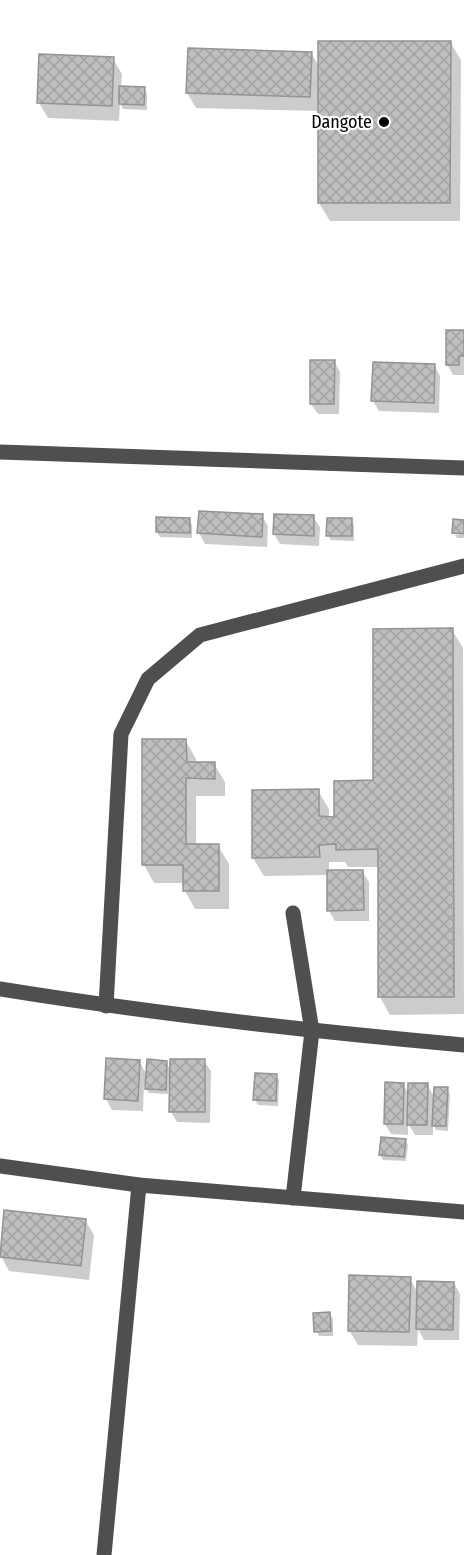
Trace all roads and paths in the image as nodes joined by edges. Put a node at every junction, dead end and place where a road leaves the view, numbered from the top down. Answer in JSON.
{"nodes":[{"id":1,"x":0,"y":452,"type":"edge"},
{"id":2,"x":464,"y":468,"type":"edge"},
{"id":3,"x":464,"y":566,"type":"edge"},
{"id":4,"x":293,"y":913,"type":"dead end"},
{"id":5,"x":0,"y":989,"type":"edge"},
{"id":6,"x":106,"y":1006,"type":"junction"},
{"id":7,"x":312,"y":1031,"type":"junction"},
{"id":8,"x":464,"y":1045,"type":"edge"},
{"id":9,"x":0,"y":1166,"type":"edge"},
{"id":10,"x":139,"y":1185,"type":"junction"},
{"id":11,"x":292,"y":1197,"type":"junction"},
{"id":12,"x":464,"y":1212,"type":"edge"},
{"id":13,"x":104,"y":1555,"type":"edge"}],
"edges":[{"from":1,"to":2,"type":"lane"},
{"from":3,"to":6,"type":"lane"},
{"from":4,"to":7,"type":"lane"},
{"from":5,"to":6,"type":"lane"},
{"from":6,"to":7,"type":"lane"},
{"from":7,"to":8,"type":"lane"},
{"from":7,"to":11,"type":"lane"},
{"from":9,"to":10,"type":"lane"},
{"from":10,"to":11,"type":"lane"},
{"from":10,"to":13,"type":"lane"},
{"from":11,"to":12,"type":"lane"}]}
